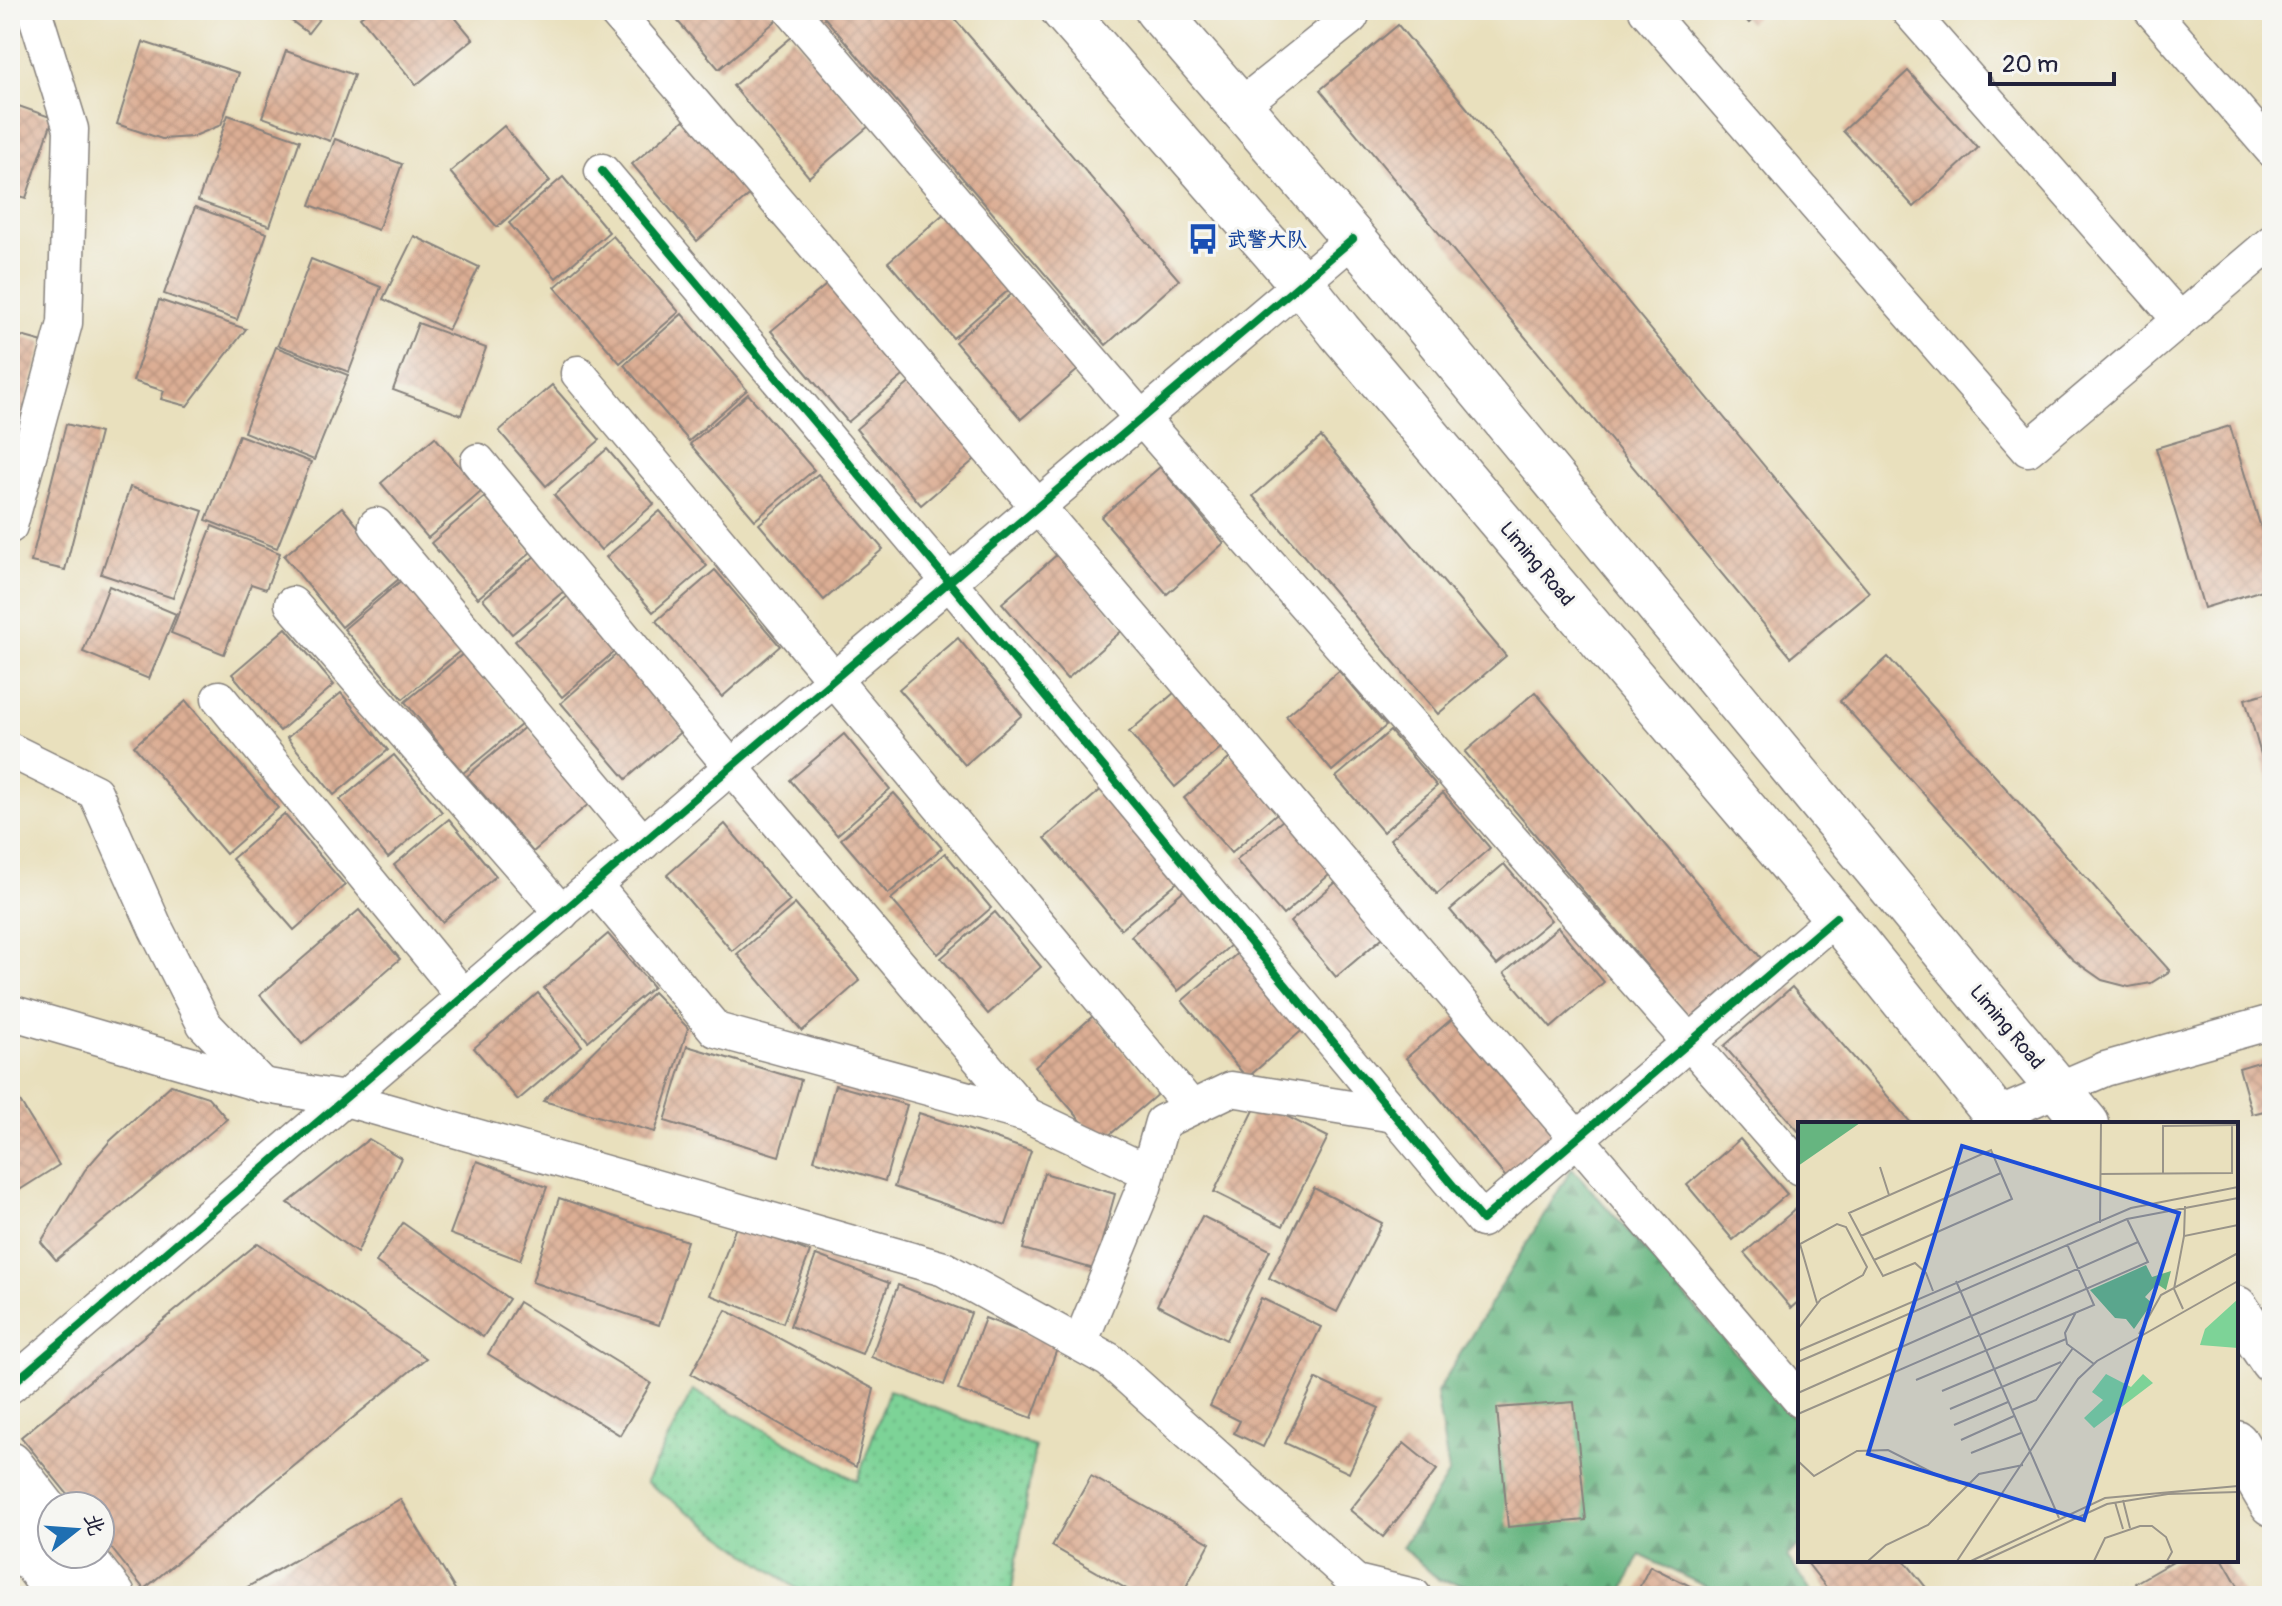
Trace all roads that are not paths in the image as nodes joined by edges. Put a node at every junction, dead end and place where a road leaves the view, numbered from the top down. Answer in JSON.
{"nodes":[{"id":1,"x":34,"y":10,"type":"edge"},
{"id":2,"x":614,"y":10,"type":"edge"},
{"id":3,"x":791,"y":10,"type":"edge"},
{"id":4,"x":1063,"y":10,"type":"edge"},
{"id":5,"x":1157,"y":10,"type":"edge"},
{"id":6,"x":1354,"y":10,"type":"edge"},
{"id":7,"x":1646,"y":10,"type":"edge"},
{"id":8,"x":1908,"y":10,"type":"edge"},
{"id":9,"x":2151,"y":10,"type":"edge"},
{"id":10,"x":1240,"y":106,"type":"junction"},
{"id":11,"x":2272,"y":150,"type":"edge"},
{"id":12,"x":602,"y":171,"type":"dead end"},
{"id":13,"x":1353,"y":239,"type":"junction"},
{"id":14,"x":2272,"y":242,"type":"edge"},
{"id":15,"x":1301,"y":283,"type":"junction"},
{"id":16,"x":2180,"y":320,"type":"junction"},
{"id":17,"x":578,"y":373,"type":"dead end"},
{"id":18,"x":1141,"y":418,"type":"junction"},
{"id":19,"x":478,"y":461,"type":"dead end"},
{"id":20,"x":1039,"y":506,"type":"junction"},
{"id":21,"x":376,"y":525,"type":"dead end"},
{"id":22,"x":10,"y":526,"type":"edge"},
{"id":23,"x":950,"y":583,"type":"junction"},
{"id":24,"x":292,"y":604,"type":"dead end"},
{"id":25,"x":834,"y":681,"type":"junction"},
{"id":26,"x":219,"y":698,"type":"dead end"},
{"id":27,"x":10,"y":749,"type":"edge"},
{"id":28,"x":731,"y":767,"type":"junction"},
{"id":29,"x":643,"y":843,"type":"junction"},
{"id":30,"x":595,"y":886,"type":"junction"},
{"id":31,"x":562,"y":913,"type":"junction"},
{"id":32,"x":1836,"y":917,"type":"junction"},
{"id":33,"x":464,"y":997,"type":"junction"},
{"id":34,"x":10,"y":1012,"type":"edge"},
{"id":35,"x":2272,"y":1022,"type":"edge"},
{"id":36,"x":1689,"y":1045,"type":"junction"},
{"id":37,"x":262,"y":1085,"type":"junction"},
{"id":38,"x":2058,"y":1089,"type":"junction"},
{"id":39,"x":345,"y":1099,"type":"junction"},
{"id":40,"x":1191,"y":1107,"type":"junction"},
{"id":41,"x":1027,"y":1115,"type":"junction"},
{"id":42,"x":1394,"y":1115,"type":"junction"},
{"id":43,"x":2000,"y":1120,"type":"edge"},
{"id":44,"x":2085,"y":1122,"type":"edge"},
{"id":45,"x":1578,"y":1139,"type":"junction"},
{"id":46,"x":1798,"y":1166,"type":"edge"},
{"id":47,"x":1148,"y":1172,"type":"junction"},
{"id":48,"x":2238,"y":1311,"type":"edge"},
{"id":49,"x":1080,"y":1343,"type":"junction"},
{"id":50,"x":2272,"y":1361,"type":"edge"},
{"id":51,"x":10,"y":1386,"type":"edge"},
{"id":52,"x":1798,"y":1398,"type":"edge"},
{"id":53,"x":2238,"y":1446,"type":"edge"},
{"id":54,"x":10,"y":1464,"type":"edge"},
{"id":55,"x":36,"y":1497,"type":"edge"},
{"id":56,"x":2272,"y":1504,"type":"edge"},
{"id":57,"x":10,"y":1530,"type":"edge"},
{"id":58,"x":93,"y":1570,"type":"edge"},
{"id":59,"x":1364,"y":1589,"type":"edge"},
{"id":60,"x":60,"y":1596,"type":"edge"},
{"id":61,"x":113,"y":1596,"type":"edge"},
{"id":62,"x":1414,"y":1596,"type":"edge"}],
"edges":[{"from":1,"to":22,"type":"street"},
{"from":2,"to":20,"type":"street"},
{"from":3,"to":18,"type":"street"},
{"from":4,"to":15,"type":"street","name":"Liming Road"},
{"from":5,"to":10,"type":"street","name":"Liming Road"},
{"from":6,"to":10,"type":"street"},
{"from":7,"to":16,"type":"street"},
{"from":8,"to":16,"type":"street"},
{"from":9,"to":11,"type":"street"},
{"from":10,"to":13,"type":"street","name":"Liming Road"},
{"from":12,"to":23,"type":"street"},
{"from":13,"to":15,"type":"street"},
{"from":13,"to":38,"type":"street","name":"Liming Road"},
{"from":14,"to":16,"type":"street"},
{"from":15,"to":18,"type":"street"},
{"from":15,"to":32,"type":"street","name":"Liming Road"},
{"from":17,"to":25,"type":"street"},
{"from":18,"to":20,"type":"street"},
{"from":18,"to":36,"type":"street"},
{"from":19,"to":28,"type":"street"},
{"from":20,"to":23,"type":"street"},
{"from":20,"to":45,"type":"street"},
{"from":21,"to":29,"type":"street"},
{"from":23,"to":25,"type":"street"},
{"from":23,"to":42,"type":"street"},
{"from":24,"to":31,"type":"street"},
{"from":25,"to":28,"type":"street"},
{"from":25,"to":40,"type":"street"},
{"from":26,"to":33,"type":"street"},
{"from":27,"to":37,"type":"street"},
{"from":28,"to":29,"type":"street"},
{"from":28,"to":41,"type":"street"},
{"from":29,"to":30,"type":"street"},
{"from":30,"to":31,"type":"street"},
{"from":30,"to":41,"type":"street"},
{"from":31,"to":33,"type":"street"},
{"from":32,"to":36,"type":"street"},
{"from":32,"to":43,"type":"street","name":"Liming Road"},
{"from":33,"to":39,"type":"street"},
{"from":34,"to":37,"type":"street"},
{"from":35,"to":38,"type":"street"},
{"from":36,"to":45,"type":"street"},
{"from":36,"to":46,"type":"street"},
{"from":37,"to":39,"type":"street"},
{"from":38,"to":43,"type":"street"},
{"from":38,"to":44,"type":"street","name":"Liming Road"},
{"from":39,"to":49,"type":"street"},
{"from":39,"to":51,"type":"street"},
{"from":40,"to":42,"type":"street"},
{"from":40,"to":47,"type":"street"},
{"from":41,"to":47,"type":"street"},
{"from":42,"to":45,"type":"street"},
{"from":45,"to":52,"type":"street"},
{"from":47,"to":49,"type":"street"},
{"from":48,"to":50,"type":"street"},
{"from":49,"to":59,"type":"street"},
{"from":53,"to":56,"type":"street"},
{"from":54,"to":55,"type":"street"},
{"from":57,"to":60,"type":"street"},
{"from":58,"to":61,"type":"street"},
{"from":59,"to":62,"type":"street"}]}
